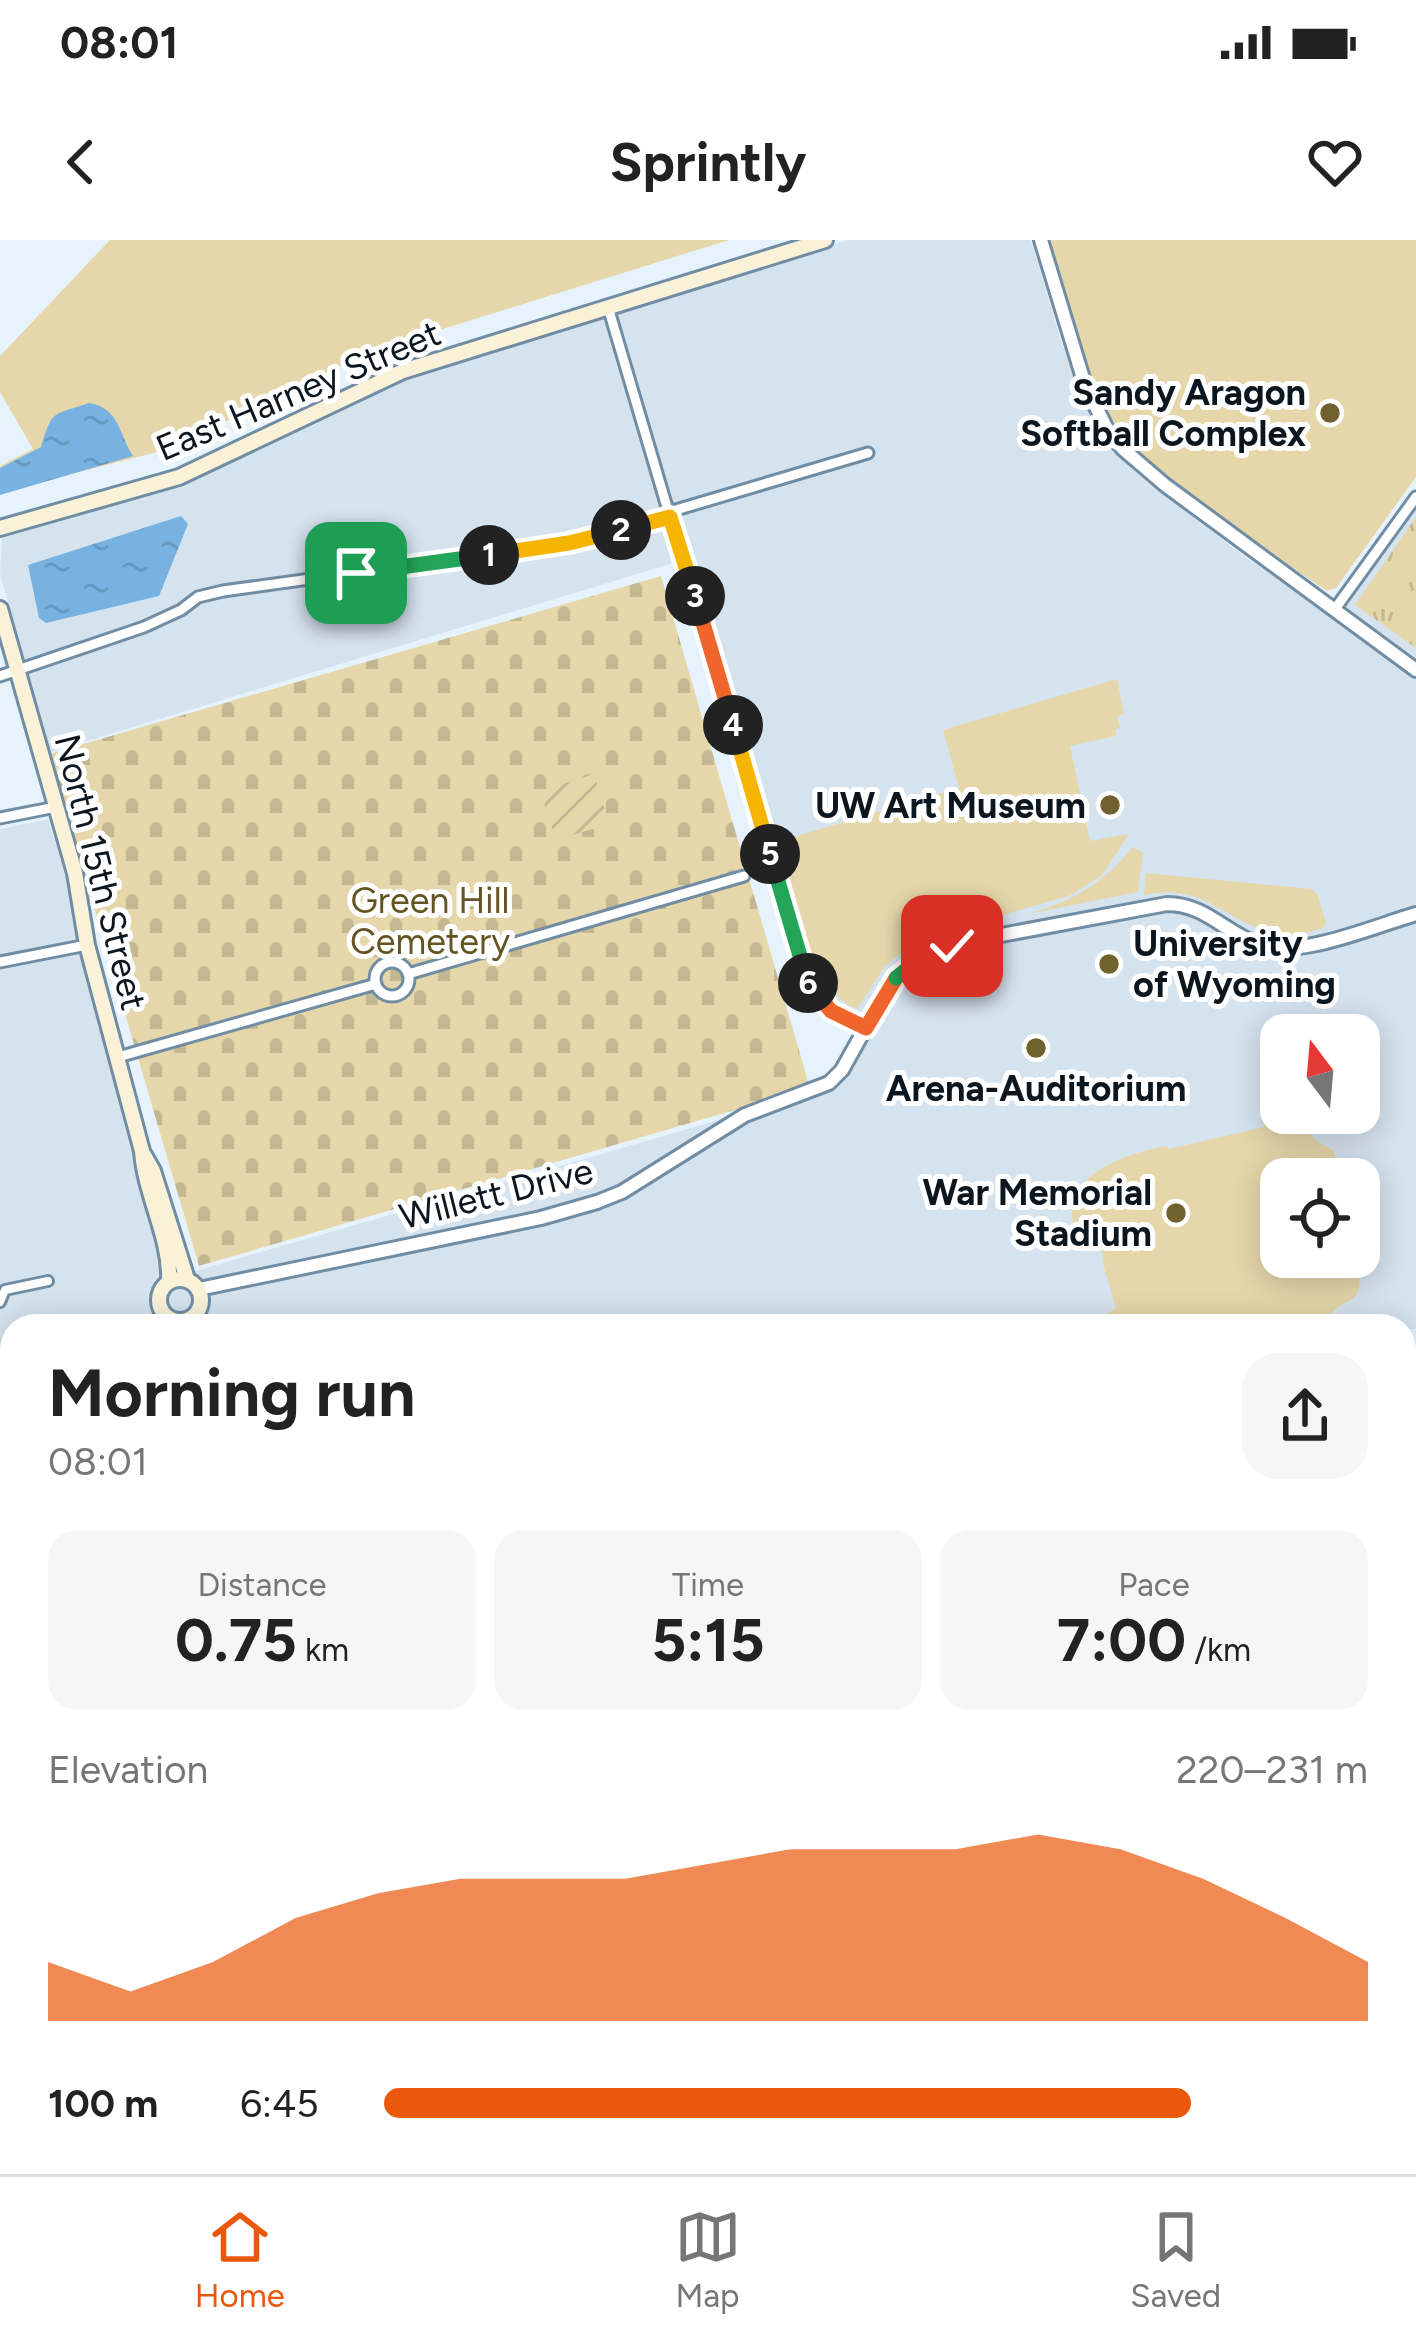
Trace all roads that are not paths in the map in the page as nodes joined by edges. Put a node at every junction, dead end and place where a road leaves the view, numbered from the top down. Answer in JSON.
{"nodes":[{"id":1,"x":825,"y":240,"type":"edge"},
{"id":2,"x":1041,"y":240,"type":"edge"},
{"id":3,"x":608,"y":306,"type":"junction"},
{"id":4,"x":868,"y":454,"type":"dead end"},
{"id":5,"x":1416,"y":496,"type":"edge"},
{"id":6,"x":670,"y":515,"type":"junction"},
{"id":7,"x":0,"y":528,"type":"edge"},
{"id":8,"x":0,"y":609,"type":"edge"},
{"id":9,"x":1335,"y":609,"type":"junction"},
{"id":10,"x":1416,"y":670,"type":"edge"},
{"id":11,"x":21,"y":672,"type":"junction"},
{"id":12,"x":0,"y":676,"type":"edge"},
{"id":13,"x":56,"y":807,"type":"junction"},
{"id":14,"x":0,"y":818,"type":"edge"},
{"id":15,"x":744,"y":876,"type":"dead end"},
{"id":16,"x":1416,"y":914,"type":"edge"},
{"id":17,"x":87,"y":945,"type":"junction"},
{"id":18,"x":0,"y":962,"type":"edge"},
{"id":19,"x":408,"y":974,"type":"junction"},
{"id":20,"x":376,"y":984,"type":"junction"},
{"id":21,"x":866,"y":1028,"type":"junction"},
{"id":22,"x":118,"y":1057,"type":"junction"},
{"id":23,"x":142,"y":1151,"type":"junction"},
{"id":24,"x":48,"y":1281,"type":"dead end"},
{"id":25,"x":169,"y":1281,"type":"junction"},
{"id":26,"x":193,"y":1284,"type":"junction"},
{"id":27,"x":0,"y":1302,"type":"edge"},
{"id":28,"x":165,"y":1314,"type":"edge"},
{"id":29,"x":193,"y":1314,"type":"edge"}],
"edges":[{"from":1,"to":3,"type":"main road","name":"East Harney Street"},
{"from":2,"to":9,"type":"street"},
{"from":3,"to":6,"type":"street"},
{"from":3,"to":7,"type":"main road","name":"East Harney Street"},
{"from":4,"to":6,"type":"street"},
{"from":5,"to":9,"type":"street"},
{"from":6,"to":11,"type":"street"},
{"from":6,"to":21,"type":"street"},
{"from":8,"to":11,"type":"main road","name":"North 15th Street"},
{"from":9,"to":10,"type":"street"},
{"from":11,"to":12,"type":"street"},
{"from":11,"to":13,"type":"main road","name":"North 15th Street"},
{"from":13,"to":14,"type":"street"},
{"from":13,"to":17,"type":"main road","name":"North 15th Street"},
{"from":15,"to":19,"type":"street"},
{"from":16,"to":21,"type":"street","name":"Willett Drive"},
{"from":17,"to":18,"type":"street"},
{"from":17,"to":22,"type":"main road","name":"North 15th Street"},
{"from":19,"to":20,"type":"street"},
{"from":19,"to":20,"type":"street"},
{"from":20,"to":22,"type":"street"},
{"from":21,"to":26,"type":"street","name":"Willett Drive"},
{"from":22,"to":23,"type":"main road","name":"North 15th Street"},
{"from":23,"to":25,"type":"main road","name":"North 15th Street"},
{"from":23,"to":26,"type":"main road","name":"North 15th Street"},
{"from":24,"to":27,"type":"street"},
{"from":25,"to":26,"type":"main road"},
{"from":25,"to":28,"type":"main road","name":"North 15th Street"},
{"from":26,"to":29,"type":"main road","name":"North 15th Street"}]}
